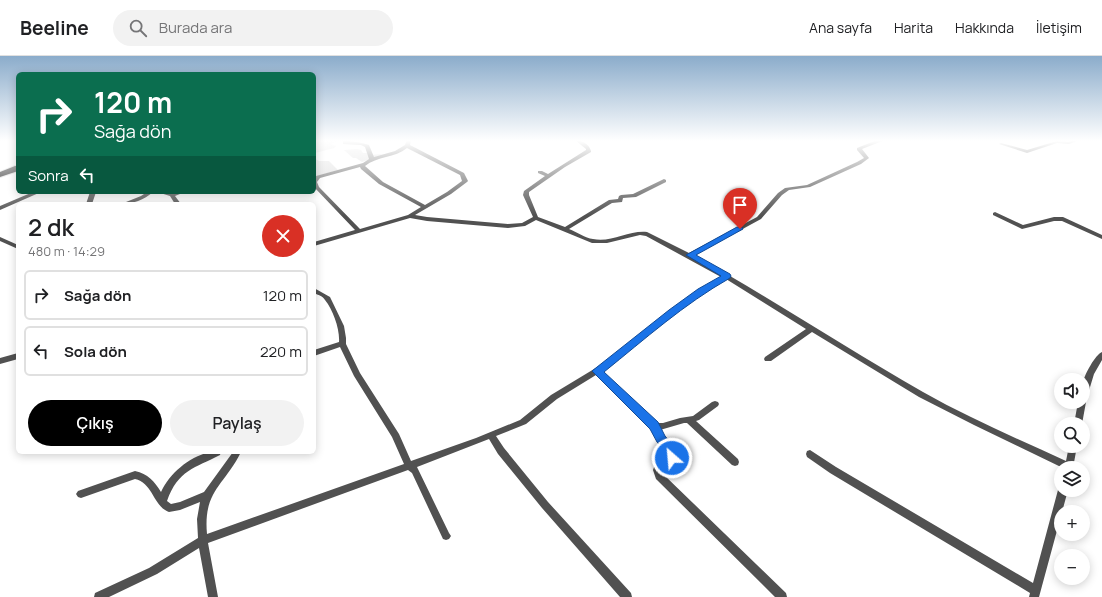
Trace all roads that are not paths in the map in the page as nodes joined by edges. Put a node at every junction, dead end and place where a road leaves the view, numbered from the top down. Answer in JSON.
{"nodes":[{"id":1,"x":14,"y":165,"type":"edge"},
{"id":2,"x":359,"y":165,"type":"edge"},
{"id":3,"x":363,"y":165,"type":"edge"},
{"id":4,"x":447,"y":165,"type":"edge"},
{"id":5,"x":566,"y":165,"type":"edge"},
{"id":6,"x":854,"y":165,"type":"edge"},
{"id":7,"x":16,"y":169,"type":"edge"},
{"id":8,"x":0,"y":170,"type":"edge"},
{"id":9,"x":540,"y":172,"type":"dead end"},
{"id":10,"x":0,"y":175,"type":"edge"},
{"id":11,"x":549,"y":176,"type":"junction"},
{"id":12,"x":316,"y":179,"type":"edge"},
{"id":13,"x":664,"y":181,"type":"dead end"},
{"id":14,"x":316,"y":186,"type":"edge"},
{"id":15,"x":33,"y":194,"type":"edge"},
{"id":16,"x":147,"y":194,"type":"edge"},
{"id":17,"x":168,"y":194,"type":"edge"},
{"id":18,"x":175,"y":194,"type":"edge"},
{"id":19,"x":172,"y":195,"type":"junction"},
{"id":20,"x":129,"y":202,"type":"edge"},
{"id":21,"x":177,"y":202,"type":"edge"},
{"id":22,"x":425,"y":207,"type":"junction"},
{"id":23,"x":0,"y":208,"type":"edge"},
{"id":24,"x":995,"y":214,"type":"dead end"},
{"id":25,"x":410,"y":216,"type":"junction"},
{"id":26,"x":536,"y":218,"type":"junction"},
{"id":27,"x":565,"y":228,"type":"junction"},
{"id":28,"x":360,"y":231,"type":"junction"},
{"id":29,"x":1102,"y":237,"type":"edge"},
{"id":30,"x":0,"y":239,"type":"edge"},
{"id":31,"x":316,"y":243,"type":"edge"},
{"id":32,"x":16,"y":246,"type":"edge"},
{"id":33,"x":690,"y":255,"type":"junction"},
{"id":34,"x":727,"y":276,"type":"junction"},
{"id":35,"x":316,"y":291,"type":"edge"},
{"id":36,"x":811,"y":329,"type":"junction"},
{"id":37,"x":342,"y":344,"type":"junction"},
{"id":38,"x":316,"y":351,"type":"edge"},
{"id":39,"x":1102,"y":355,"type":"edge"},
{"id":40,"x":16,"y":357,"type":"edge"},
{"id":41,"x":768,"y":359,"type":"dead end"},
{"id":42,"x":0,"y":361,"type":"edge"},
{"id":43,"x":1098,"y":364,"type":"edge"},
{"id":44,"x":597,"y":371,"type":"junction"},
{"id":45,"x":1090,"y":379,"type":"edge"},
{"id":46,"x":715,"y":404,"type":"dead end"},
{"id":47,"x":688,"y":420,"type":"junction"},
{"id":48,"x":654,"y":426,"type":"junction"},
{"id":49,"x":491,"y":435,"type":"junction"},
{"id":50,"x":212,"y":454,"type":"edge"},
{"id":51,"x":236,"y":454,"type":"edge"},
{"id":52,"x":810,"y":454,"type":"dead end"},
{"id":53,"x":1056,"y":461,"type":"edge"},
{"id":54,"x":735,"y":462,"type":"dead end"},
{"id":55,"x":409,"y":466,"type":"junction"},
{"id":56,"x":81,"y":494,"type":"dead end"},
{"id":57,"x":208,"y":495,"type":"junction"},
{"id":58,"x":1061,"y":497,"type":"edge"},
{"id":59,"x":162,"y":503,"type":"junction"},
{"id":60,"x":446,"y":536,"type":"dead end"},
{"id":61,"x":204,"y":540,"type":"junction"},
{"id":62,"x":1035,"y":594,"type":"edge"},
{"id":63,"x":99,"y":597,"type":"edge"},
{"id":64,"x":213,"y":597,"type":"edge"},
{"id":65,"x":627,"y":597,"type":"edge"},
{"id":66,"x":782,"y":597,"type":"edge"}],
"edges":[{"from":1,"to":8,"type":"highway"},
{"from":2,"to":12,"type":"street"},
{"from":3,"to":22,"type":"street"},
{"from":4,"to":22,"type":"street"},
{"from":5,"to":11,"type":"street"},
{"from":6,"to":33,"type":"street"},
{"from":7,"to":10,"type":"highway"},
{"from":9,"to":11,"type":"street"},
{"from":11,"to":26,"type":"street"},
{"from":13,"to":27,"type":"street"},
{"from":14,"to":28,"type":"street"},
{"from":15,"to":23,"type":"street"},
{"from":16,"to":20,"type":"street"},
{"from":17,"to":19,"type":"street"},
{"from":18,"to":19,"type":"street"},
{"from":19,"to":21,"type":"street"},
{"from":22,"to":25,"type":"street"},
{"from":24,"to":29,"type":"street"},
{"from":25,"to":26,"type":"street"},
{"from":25,"to":28,"type":"street"},
{"from":26,"to":27,"type":"street"},
{"from":27,"to":33,"type":"street"},
{"from":28,"to":31,"type":"street"},
{"from":30,"to":32,"type":"street"},
{"from":33,"to":34,"type":"street"},
{"from":34,"to":36,"type":"street"},
{"from":34,"to":44,"type":"street"},
{"from":35,"to":37,"type":"street"},
{"from":36,"to":41,"type":"street"},
{"from":36,"to":53,"type":"street"},
{"from":37,"to":38,"type":"street"},
{"from":37,"to":55,"type":"street"},
{"from":39,"to":43,"type":"street"},
{"from":40,"to":42,"type":"street"},
{"from":43,"to":45,"type":"street"},
{"from":44,"to":48,"type":"street"},
{"from":44,"to":49,"type":"street"},
{"from":46,"to":47,"type":"street"},
{"from":47,"to":48,"type":"street"},
{"from":47,"to":54,"type":"street"},
{"from":48,"to":66,"type":"street"},
{"from":49,"to":55,"type":"street"},
{"from":49,"to":65,"type":"street"},
{"from":50,"to":59,"type":"street"},
{"from":51,"to":57,"type":"street"},
{"from":52,"to":62,"type":"street"},
{"from":55,"to":60,"type":"street"},
{"from":55,"to":61,"type":"street"},
{"from":56,"to":59,"type":"street"},
{"from":57,"to":59,"type":"street"},
{"from":57,"to":61,"type":"street"},
{"from":58,"to":62,"type":"street"},
{"from":61,"to":63,"type":"street"},
{"from":61,"to":64,"type":"street"}]}
